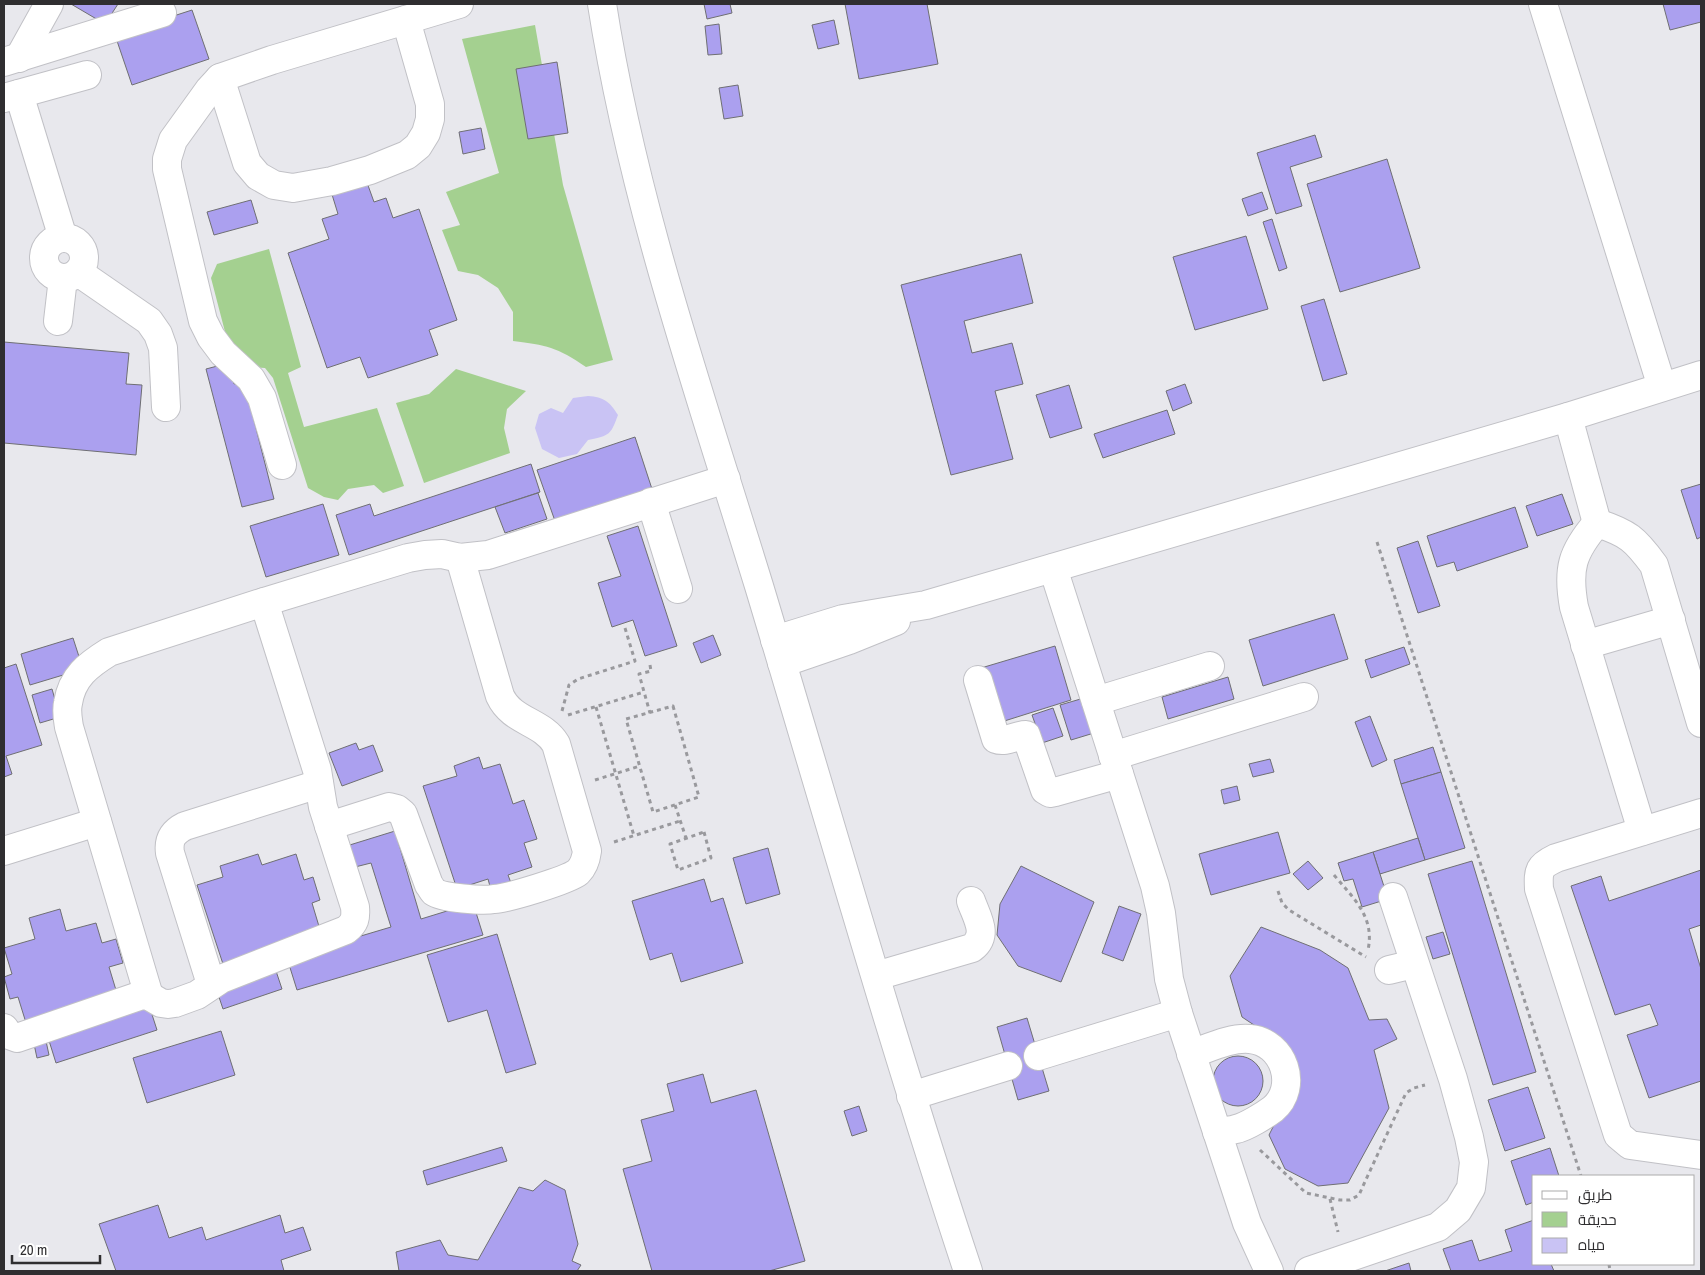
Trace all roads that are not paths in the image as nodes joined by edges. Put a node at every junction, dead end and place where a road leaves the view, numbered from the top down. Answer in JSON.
{"nodes":[{"id":1,"x":49,"y":4,"type":"edge"},
{"id":2,"x":459,"y":4,"type":"edge"},
{"id":3,"x":602,"y":4,"type":"edge"},
{"id":4,"x":1543,"y":4,"type":"edge"},
{"id":5,"x":162,"y":13,"type":"dead end"},
{"id":6,"x":406,"y":20,"type":"junction"},
{"id":7,"x":11,"y":60,"type":"edge"},
{"id":8,"x":88,"y":75,"type":"dead end"},
{"id":9,"x":220,"y":78,"type":"junction"},
{"id":10,"x":11,"y":96,"type":"edge"},
{"id":11,"x":71,"y":275,"type":"junction"},
{"id":12,"x":58,"y":321,"type":"dead end"},
{"id":13,"x":1701,"y":375,"type":"edge"},
{"id":14,"x":1662,"y":387,"type":"junction"},
{"id":15,"x":166,"y":406,"type":"dead end"},
{"id":16,"x":1568,"y":417,"type":"junction"},
{"id":17,"x":282,"y":464,"type":"dead end"},
{"id":18,"x":726,"y":479,"type":"junction"},
{"id":19,"x":651,"y":502,"type":"junction"},
{"id":20,"x":1597,"y":522,"type":"junction"},
{"id":21,"x":460,"y":558,"type":"junction"},
{"id":22,"x":1053,"y":568,"type":"junction"},
{"id":23,"x":678,"y":589,"type":"dead end"},
{"id":24,"x":264,"y":602,"type":"junction"},
{"id":25,"x":1671,"y":620,"type":"junction"},
{"id":26,"x":1585,"y":645,"type":"junction"},
{"id":27,"x":779,"y":652,"type":"junction"},
{"id":28,"x":1210,"y":666,"type":"dead end"},
{"id":29,"x":978,"y":680,"type":"dead end"},
{"id":30,"x":1304,"y":697,"type":"dead end"},
{"id":31,"x":1096,"y":701,"type":"junction"},
{"id":32,"x":1701,"y":723,"type":"edge"},
{"id":33,"x":1116,"y":765,"type":"junction"},
{"id":34,"x":319,"y":784,"type":"junction"},
{"id":35,"x":1701,"y":812,"type":"edge"},
{"id":36,"x":97,"y":822,"type":"junction"},
{"id":37,"x":329,"y":826,"type":"junction"},
{"id":38,"x":1642,"y":831,"type":"junction"},
{"id":39,"x":4,"y":851,"type":"edge"},
{"id":40,"x":1393,"y":897,"type":"dead end"},
{"id":41,"x":971,"y":901,"type":"dead end"},
{"id":42,"x":876,"y":976,"type":"junction"},
{"id":43,"x":211,"y":984,"type":"junction"},
{"id":44,"x":149,"y":996,"type":"junction"},
{"id":45,"x":1178,"y":1013,"type":"junction"},
{"id":46,"x":4,"y":1028,"type":"edge"},
{"id":47,"x":1191,"y":1054,"type":"junction"},
{"id":48,"x":1038,"y":1056,"type":"dead end"},
{"id":49,"x":1008,"y":1066,"type":"dead end"},
{"id":50,"x":911,"y":1096,"type":"junction"},
{"id":51,"x":1227,"y":1131,"type":"junction"},
{"id":52,"x":1701,"y":1155,"type":"edge"},
{"id":53,"x":968,"y":1271,"type":"edge"},
{"id":54,"x":1269,"y":1271,"type":"edge"},
{"id":55,"x":1309,"y":1271,"type":"edge"}],
"edges":[{"from":1,"to":7,"type":"street"},
{"from":2,"to":6,"type":"street"},
{"from":3,"to":18,"type":"street"},
{"from":4,"to":14,"type":"street"},
{"from":5,"to":7,"type":"street"},
{"from":6,"to":9,"type":"street"},
{"from":6,"to":9,"type":"street"},
{"from":8,"to":10,"type":"street"},
{"from":9,"to":17,"type":"street"},
{"from":10,"to":11,"type":"street"},
{"from":11,"to":12,"type":"street"},
{"from":11,"to":15,"type":"street"},
{"from":13,"to":14,"type":"street"},
{"from":14,"to":16,"type":"street"},
{"from":16,"to":20,"type":"street"},
{"from":16,"to":22,"type":"street"},
{"from":18,"to":19,"type":"street"},
{"from":18,"to":27,"type":"street"},
{"from":19,"to":21,"type":"street"},
{"from":19,"to":23,"type":"street"},
{"from":20,"to":25,"type":"street"},
{"from":20,"to":26,"type":"street"},
{"from":21,"to":24,"type":"street"},
{"from":21,"to":37,"type":"street"},
{"from":22,"to":27,"type":"street"},
{"from":22,"to":31,"type":"street"},
{"from":24,"to":34,"type":"street"},
{"from":24,"to":36,"type":"street"},
{"from":25,"to":26,"type":"street"},
{"from":25,"to":32,"type":"street"},
{"from":26,"to":38,"type":"street"},
{"from":27,"to":42,"type":"street"},
{"from":28,"to":31,"type":"street"},
{"from":29,"to":33,"type":"street"},
{"from":30,"to":33,"type":"street"},
{"from":31,"to":33,"type":"street"},
{"from":33,"to":45,"type":"street"},
{"from":34,"to":37,"type":"street"},
{"from":34,"to":43,"type":"street"},
{"from":35,"to":38,"type":"street"},
{"from":36,"to":39,"type":"street"},
{"from":36,"to":44,"type":"street"},
{"from":37,"to":43,"type":"street"},
{"from":38,"to":52,"type":"street"},
{"from":40,"to":55,"type":"street"},
{"from":41,"to":42,"type":"street"},
{"from":42,"to":50,"type":"street"},
{"from":43,"to":44,"type":"street"},
{"from":44,"to":46,"type":"street"},
{"from":45,"to":47,"type":"street"},
{"from":45,"to":48,"type":"street"},
{"from":47,"to":51,"type":"street"},
{"from":47,"to":51,"type":"street"},
{"from":49,"to":50,"type":"street"},
{"from":50,"to":53,"type":"street"},
{"from":51,"to":54,"type":"street"}]}
